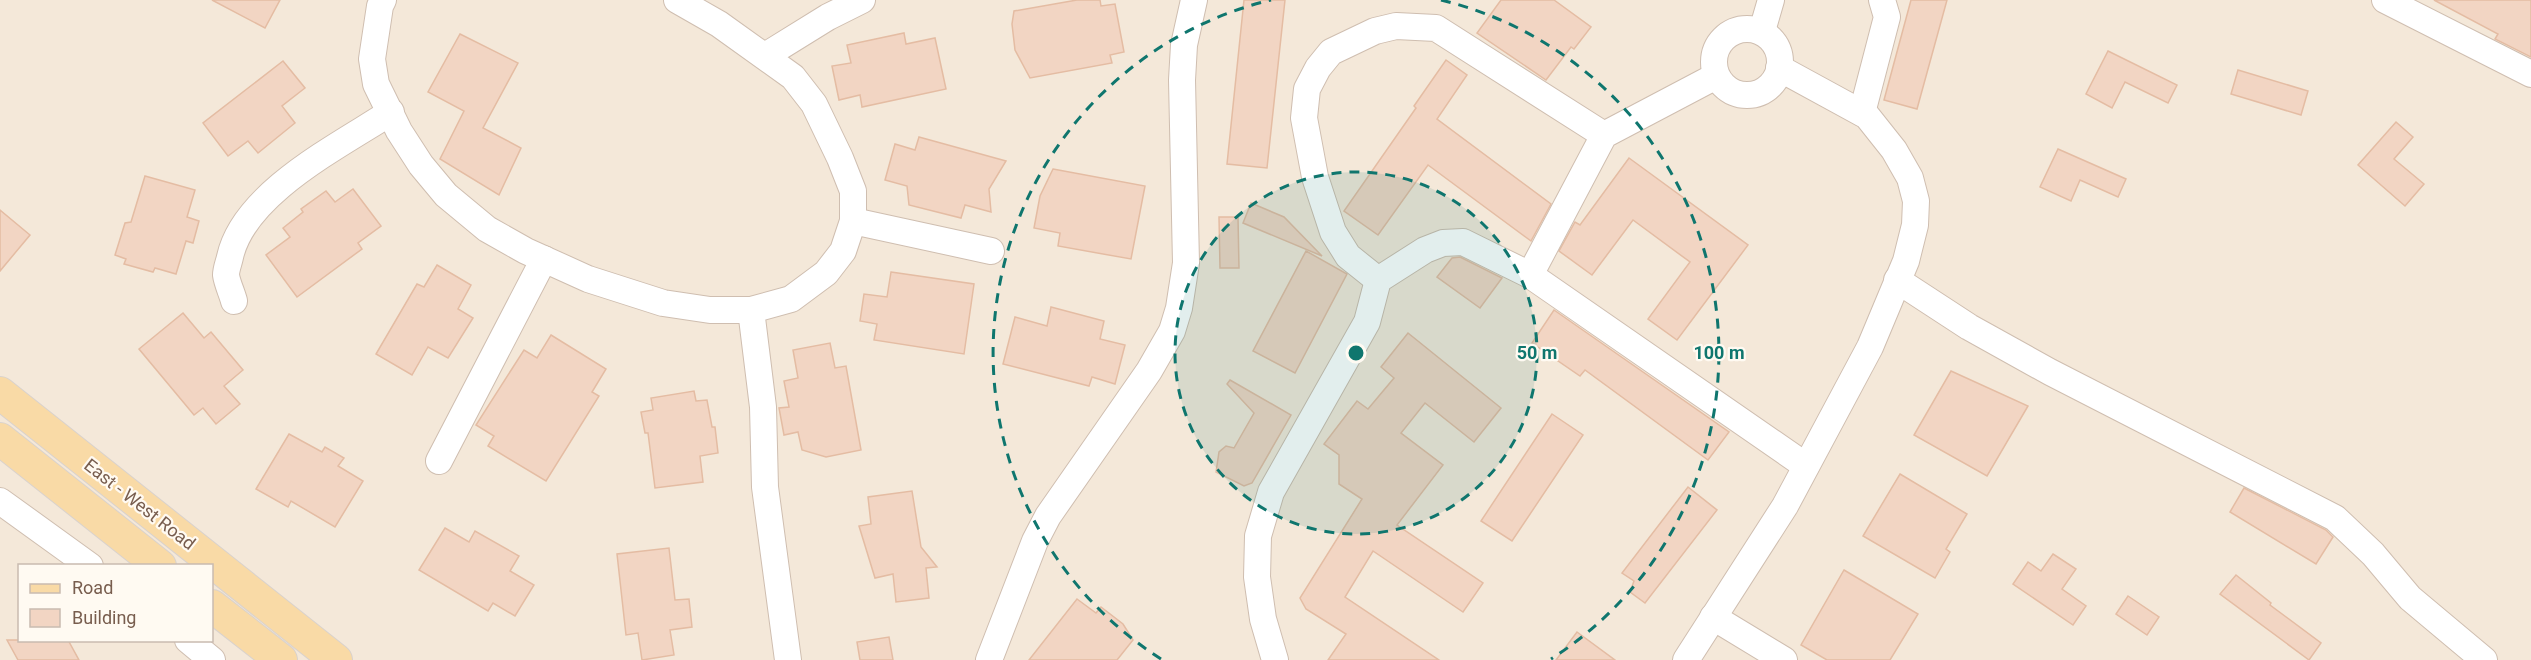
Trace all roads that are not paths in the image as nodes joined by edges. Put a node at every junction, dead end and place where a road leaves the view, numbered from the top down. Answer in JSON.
{"nodes":[{"id":1,"x":383,"y":0,"type":"edge"},
{"id":2,"x":677,"y":0,"type":"edge"},
{"id":3,"x":862,"y":0,"type":"edge"},
{"id":4,"x":1194,"y":0,"type":"edge"},
{"id":5,"x":1772,"y":0,"type":"edge"},
{"id":6,"x":1882,"y":0,"type":"edge"},
{"id":7,"x":2385,"y":0,"type":"edge"},
{"id":8,"x":1762,"y":31,"type":"junction"},
{"id":9,"x":765,"y":57,"type":"junction"},
{"id":10,"x":1779,"y":68,"type":"junction"},
{"id":11,"x":2531,"y":74,"type":"edge"},
{"id":12,"x":1716,"y":76,"type":"junction"},
{"id":13,"x":391,"y":112,"type":"junction"},
{"id":14,"x":1862,"y":113,"type":"junction"},
{"id":15,"x":1604,"y":135,"type":"junction"},
{"id":16,"x":854,"y":221,"type":"junction"},
{"id":17,"x":991,"y":251,"type":"dead end"},
{"id":18,"x":544,"y":259,"type":"junction"},
{"id":19,"x":1530,"y":275,"type":"junction"},
{"id":20,"x":1378,"y":280,"type":"junction"},
{"id":21,"x":1897,"y":280,"type":"junction"},
{"id":22,"x":234,"y":301,"type":"dead end"},
{"id":23,"x":751,"y":310,"type":"junction"},
{"id":24,"x":0,"y":393,"type":"edge"},
{"id":25,"x":0,"y":439,"type":"edge"},
{"id":26,"x":439,"y":461,"type":"dead end"},
{"id":27,"x":1806,"y":466,"type":"junction"},
{"id":28,"x":0,"y":501,"type":"edge"},
{"id":29,"x":87,"y":564,"type":"edge"},
{"id":30,"x":157,"y":564,"type":"edge"},
{"id":31,"x":213,"y":607,"type":"edge"},
{"id":32,"x":1713,"y":617,"type":"junction"},
{"id":33,"x":190,"y":642,"type":"edge"},
{"id":34,"x":213,"y":660,"type":"edge"},
{"id":35,"x":281,"y":660,"type":"edge"},
{"id":36,"x":336,"y":660,"type":"edge"},
{"id":37,"x":788,"y":660,"type":"edge"},
{"id":38,"x":989,"y":660,"type":"edge"},
{"id":39,"x":1275,"y":660,"type":"edge"},
{"id":40,"x":1686,"y":660,"type":"edge"},
{"id":41,"x":1784,"y":660,"type":"edge"},
{"id":42,"x":2484,"y":660,"type":"edge"}],
"edges":[{"from":1,"to":13,"type":"street"},
{"from":2,"to":9,"type":"street"},
{"from":3,"to":9,"type":"street"},
{"from":4,"to":38,"type":"street"},
{"from":5,"to":8,"type":"street"},
{"from":6,"to":14,"type":"street"},
{"from":7,"to":11,"type":"street"},
{"from":8,"to":10,"type":"street"},
{"from":8,"to":12,"type":"street"},
{"from":9,"to":16,"type":"street"},
{"from":10,"to":12,"type":"street"},
{"from":10,"to":14,"type":"street"},
{"from":12,"to":15,"type":"street"},
{"from":13,"to":18,"type":"street"},
{"from":13,"to":22,"type":"street"},
{"from":14,"to":21,"type":"street"},
{"from":15,"to":19,"type":"street"},
{"from":15,"to":20,"type":"street"},
{"from":16,"to":17,"type":"street"},
{"from":16,"to":23,"type":"street"},
{"from":18,"to":23,"type":"street"},
{"from":18,"to":26,"type":"street"},
{"from":19,"to":20,"type":"street"},
{"from":19,"to":27,"type":"street"},
{"from":20,"to":39,"type":"street"},
{"from":21,"to":27,"type":"street"},
{"from":21,"to":42,"type":"street"},
{"from":23,"to":37,"type":"street"},
{"from":24,"to":36,"type":"main road","name":"East - West Road"},
{"from":25,"to":30,"type":"main road","name":"East - West Road"},
{"from":27,"to":32,"type":"street"},
{"from":28,"to":29,"type":"street"},
{"from":31,"to":35,"type":"main road"},
{"from":32,"to":40,"type":"street"},
{"from":32,"to":41,"type":"street"},
{"from":33,"to":34,"type":"street"}]}
